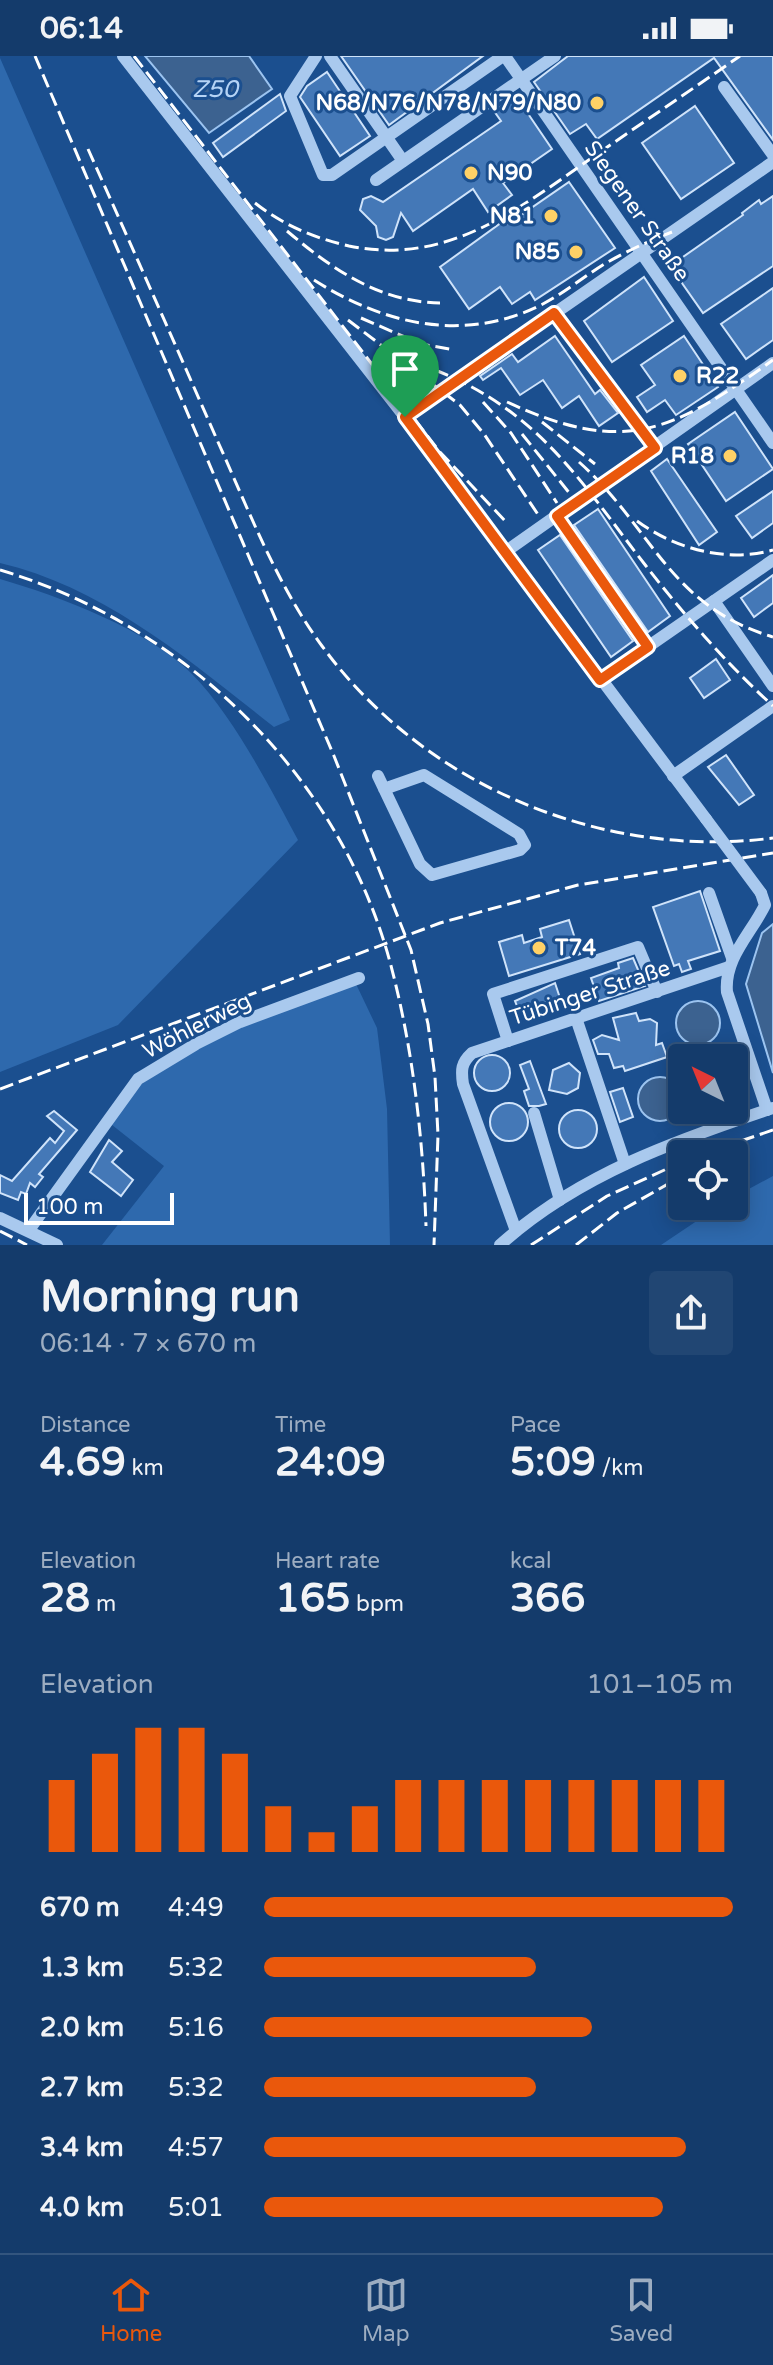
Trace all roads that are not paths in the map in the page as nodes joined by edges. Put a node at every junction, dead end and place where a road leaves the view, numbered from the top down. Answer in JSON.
{"nodes":[{"id":1,"x":123,"y":56,"type":"edge"},
{"id":2,"x":316,"y":56,"type":"edge"},
{"id":3,"x":330,"y":56,"type":"edge"},
{"id":4,"x":504,"y":56,"type":"edge"},
{"id":5,"x":555,"y":56,"type":"edge"},
{"id":6,"x":521,"y":79,"type":"junction"},
{"id":7,"x":724,"y":87,"type":"dead end"},
{"id":8,"x":386,"y":136,"type":"junction"},
{"id":9,"x":773,"y":155,"type":"edge"},
{"id":10,"x":403,"y":161,"type":"junction"},
{"id":11,"x":773,"y":162,"type":"edge"},
{"id":12,"x":376,"y":180,"type":"dead end"},
{"id":13,"x":642,"y":253,"type":"junction"},
{"id":14,"x":554,"y":313,"type":"junction"},
{"id":15,"x":773,"y":363,"type":"edge"},
{"id":16,"x":735,"y":390,"type":"junction"},
{"id":17,"x":405,"y":417,"type":"junction"},
{"id":18,"x":773,"y":443,"type":"edge"},
{"id":19,"x":655,"y":448,"type":"junction"},
{"id":20,"x":557,"y":516,"type":"junction"},
{"id":21,"x":505,"y":552,"type":"junction"},
{"id":22,"x":773,"y":560,"type":"edge"},
{"id":23,"x":714,"y":601,"type":"junction"},
{"id":24,"x":648,"y":647,"type":"junction"},
{"id":25,"x":600,"y":680,"type":"junction"},
{"id":26,"x":773,"y":686,"type":"edge"},
{"id":27,"x":773,"y":706,"type":"edge"},
{"id":28,"x":378,"y":776,"type":"dead end"},
{"id":29,"x":673,"y":776,"type":"junction"},
{"id":30,"x":384,"y":789,"type":"junction"},
{"id":31,"x":709,"y":893,"type":"dead end"},
{"id":32,"x":766,"y":902,"type":"edge"},
{"id":33,"x":731,"y":963,"type":"junction"},
{"id":34,"x":359,"y":978,"type":"dead end"},
{"id":35,"x":657,"y":992,"type":"junction"},
{"id":36,"x":576,"y":1018,"type":"junction"},
{"id":37,"x":508,"y":1041,"type":"junction"},
{"id":38,"x":770,"y":1109,"type":"edge"},
{"id":39,"x":534,"y":1113,"type":"dead end"},
{"id":40,"x":625,"y":1164,"type":"junction"},
{"id":41,"x":560,"y":1200,"type":"junction"},
{"id":42,"x":0,"y":1218,"type":"edge"},
{"id":43,"x":29,"y":1230,"type":"junction"},
{"id":44,"x":516,"y":1231,"type":"junction"},
{"id":45,"x":57,"y":1245,"type":"edge"},
{"id":46,"x":500,"y":1245,"type":"edge"}],
"edges":[{"from":1,"to":17,"type":"street"},
{"from":2,"to":8,"type":"street"},
{"from":3,"to":8,"type":"street"},
{"from":4,"to":6,"type":"street","name":"Siegener Straße"},
{"from":4,"to":8,"type":"street"},
{"from":5,"to":6,"type":"street"},
{"from":6,"to":10,"type":"street"},
{"from":6,"to":13,"type":"street","name":"Siegener Straße"},
{"from":7,"to":9,"type":"street"},
{"from":8,"to":10,"type":"street"},
{"from":10,"to":12,"type":"street"},
{"from":11,"to":13,"type":"street"},
{"from":13,"to":14,"type":"street"},
{"from":13,"to":16,"type":"street","name":"Siegener Straße"},
{"from":14,"to":17,"type":"street"},
{"from":14,"to":19,"type":"street"},
{"from":15,"to":16,"type":"street"},
{"from":16,"to":18,"type":"street","name":"Siegener Straße"},
{"from":16,"to":19,"type":"street"},
{"from":17,"to":21,"type":"street"},
{"from":19,"to":20,"type":"street"},
{"from":20,"to":21,"type":"street"},
{"from":20,"to":24,"type":"street"},
{"from":21,"to":25,"type":"street"},
{"from":22,"to":23,"type":"street"},
{"from":23,"to":24,"type":"street"},
{"from":23,"to":26,"type":"street"},
{"from":24,"to":25,"type":"street"},
{"from":25,"to":29,"type":"street"},
{"from":27,"to":29,"type":"street"},
{"from":28,"to":30,"type":"street"},
{"from":29,"to":32,"type":"street","bridge":true},
{"from":30,"to":30,"type":"street"},
{"from":31,"to":33,"type":"street"},
{"from":32,"to":33,"type":"street"},
{"from":33,"to":35,"type":"street","name":"Tübinger Straße"},
{"from":33,"to":38,"type":"street"},
{"from":34,"to":43,"type":"street","name":"Wöhlerweg"},
{"from":35,"to":36,"type":"street","name":"Tübinger Straße"},
{"from":35,"to":37,"type":"street"},
{"from":36,"to":37,"type":"street","name":"Tübinger Straße"},
{"from":36,"to":40,"type":"street"},
{"from":37,"to":44,"type":"street","name":"Tübinger Straße"},
{"from":38,"to":40,"type":"street"},
{"from":39,"to":41,"type":"street"},
{"from":40,"to":41,"type":"street"},
{"from":41,"to":44,"type":"street"},
{"from":42,"to":43,"type":"street"},
{"from":43,"to":45,"type":"street"},
{"from":44,"to":46,"type":"street"}]}
